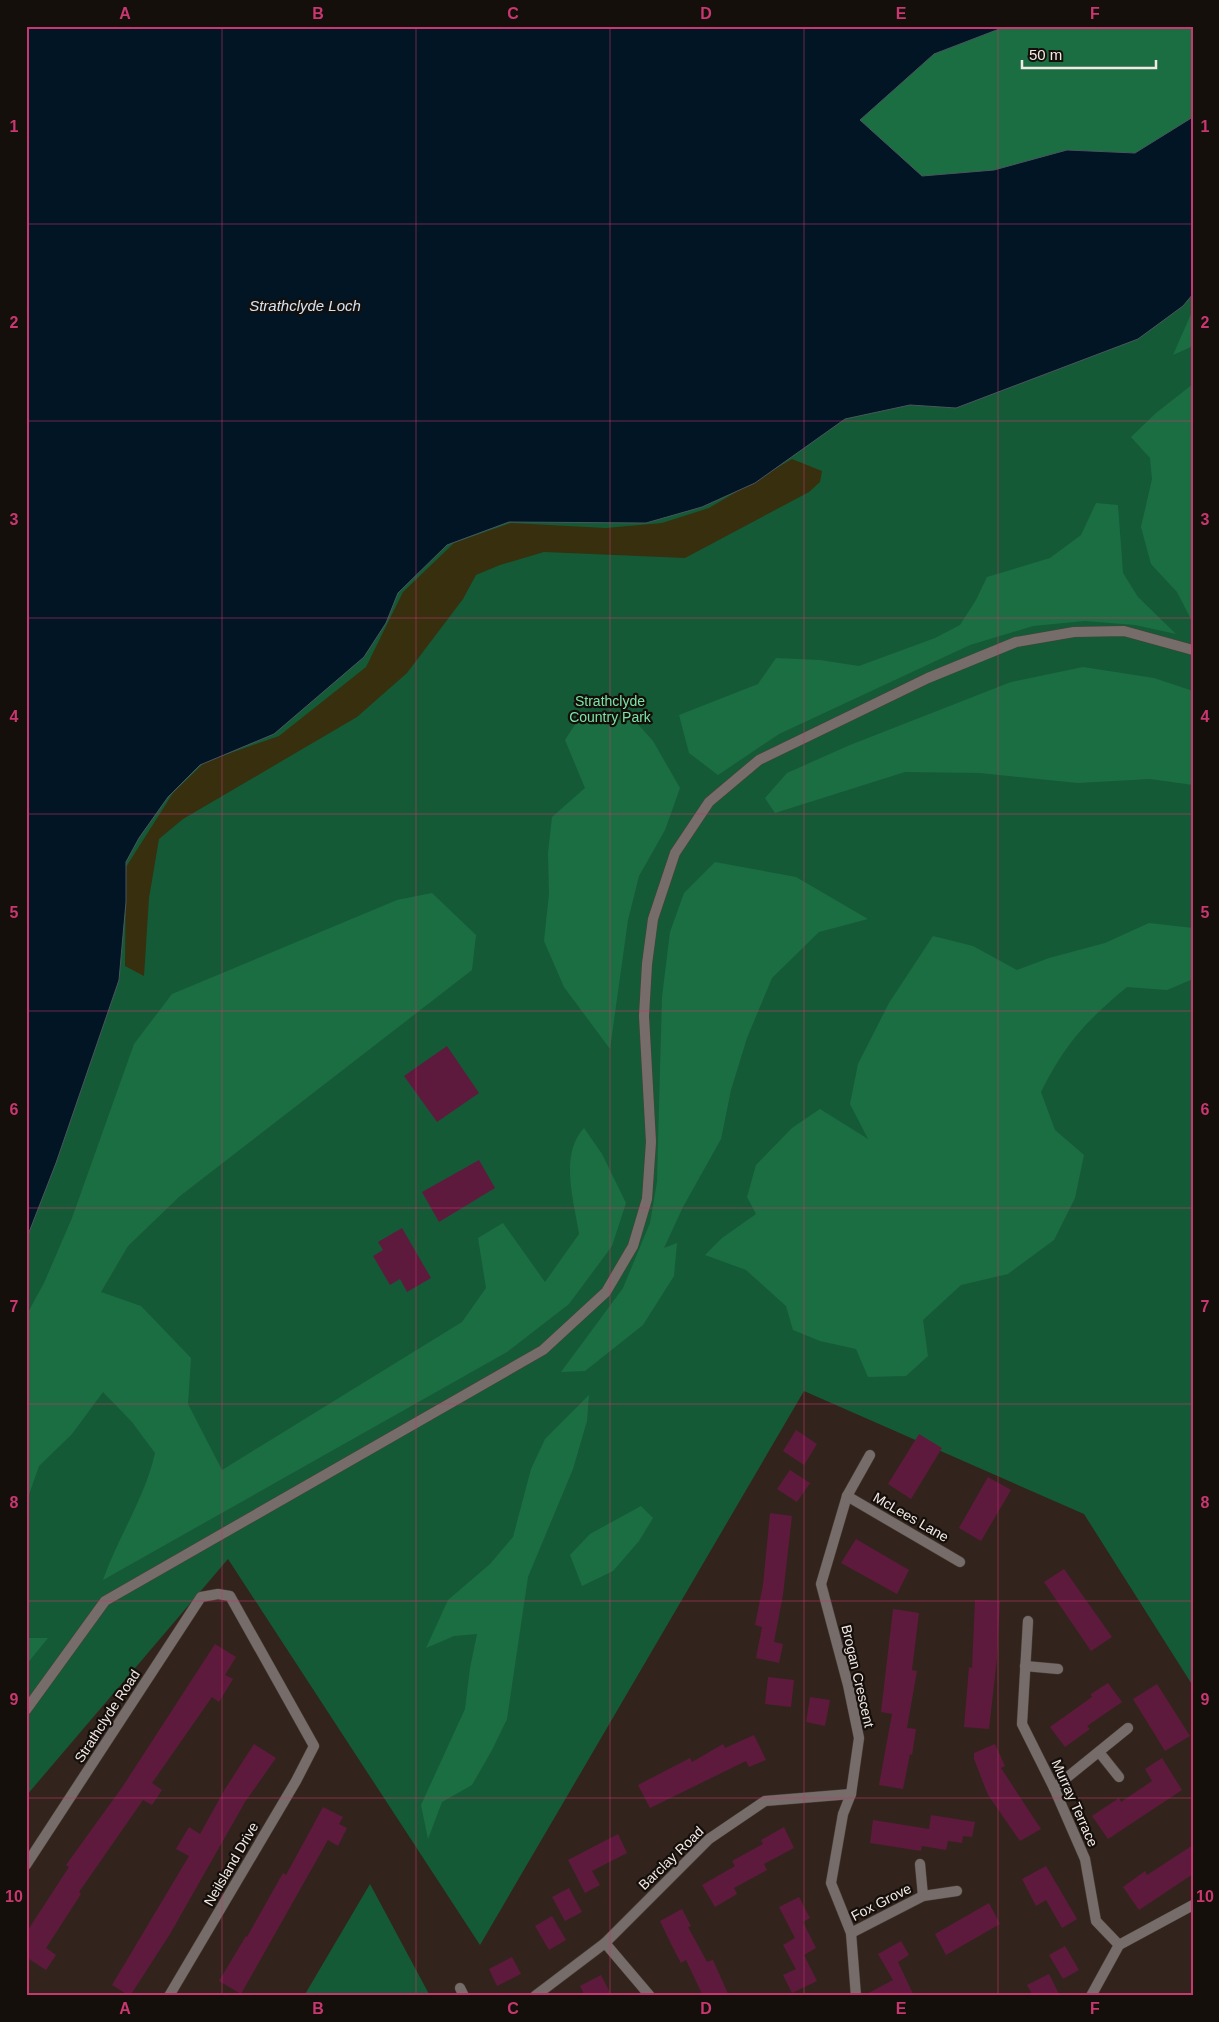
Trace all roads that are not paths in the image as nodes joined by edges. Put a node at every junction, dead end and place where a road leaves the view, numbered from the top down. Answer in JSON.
{"nodes":[{"id":1,"x":1193,"y":650,"type":"edge"},
{"id":2,"x":870,"y":1456,"type":"dead end"},
{"id":3,"x":847,"y":1496,"type":"junction"},
{"id":4,"x":960,"y":1562,"type":"dead end"},
{"id":5,"x":1028,"y":1621,"type":"dead end"},
{"id":6,"x":1025,"y":1666,"type":"junction"},
{"id":7,"x":1058,"y":1668,"type":"dead end"},
{"id":8,"x":26,"y":1710,"type":"edge"},
{"id":9,"x":1128,"y":1728,"type":"dead end"},
{"id":10,"x":314,"y":1746,"type":"joint"},
{"id":11,"x":1099,"y":1752,"type":"junction"},
{"id":12,"x":1119,"y":1777,"type":"dead end"},
{"id":13,"x":1054,"y":1788,"type":"junction"},
{"id":14,"x":851,"y":1794,"type":"junction"},
{"id":15,"x":920,"y":1864,"type":"dead end"},
{"id":16,"x":26,"y":1865,"type":"edge"},
{"id":17,"x":957,"y":1891,"type":"dead end"},
{"id":18,"x":923,"y":1896,"type":"junction"},
{"id":19,"x":1193,"y":1905,"type":"edge"},
{"id":20,"x":851,"y":1933,"type":"junction"},
{"id":21,"x":605,"y":1943,"type":"junction"},
{"id":22,"x":1119,"y":1945,"type":"junction"},
{"id":23,"x":169,"y":1996,"type":"edge"},
{"id":24,"x":536,"y":1996,"type":"edge"},
{"id":25,"x":650,"y":1996,"type":"edge"},
{"id":26,"x":856,"y":1996,"type":"edge"},
{"id":27,"x":1091,"y":1996,"type":"edge"}],
"edges":[{"from":1,"to":8,"type":"street"},
{"from":2,"to":3,"type":"street","name":"Brogan Crescent"},
{"from":3,"to":4,"type":"street","name":"McLees Lane"},
{"from":3,"to":14,"type":"street","name":"Brogan Crescent"},
{"from":5,"to":6,"type":"street","name":"Murray Terrace"},
{"from":6,"to":7,"type":"street"},
{"from":6,"to":13,"type":"street","name":"Murray Terrace"},
{"from":9,"to":11,"type":"street"},
{"from":10,"to":16,"type":"street","name":"Strathclyde Road"},
{"from":10,"to":23,"type":"street","name":"Neilsland Drive"},
{"from":11,"to":12,"type":"street"},
{"from":11,"to":13,"type":"street"},
{"from":13,"to":22,"type":"street","name":"Murray Terrace"},
{"from":14,"to":20,"type":"street","name":"Brogan Crescent"},
{"from":14,"to":21,"type":"street","name":"Barclay Road"},
{"from":15,"to":18,"type":"street","name":"Fox Grove"},
{"from":17,"to":18,"type":"street","name":"Fox Grove"},
{"from":18,"to":20,"type":"street","name":"Fox Grove"},
{"from":19,"to":22,"type":"street"},
{"from":20,"to":26,"type":"street","name":"Brogan Crescent"},
{"from":21,"to":24,"type":"street","name":"Barclay Road"},
{"from":21,"to":25,"type":"street"},
{"from":22,"to":27,"type":"street"}]}
